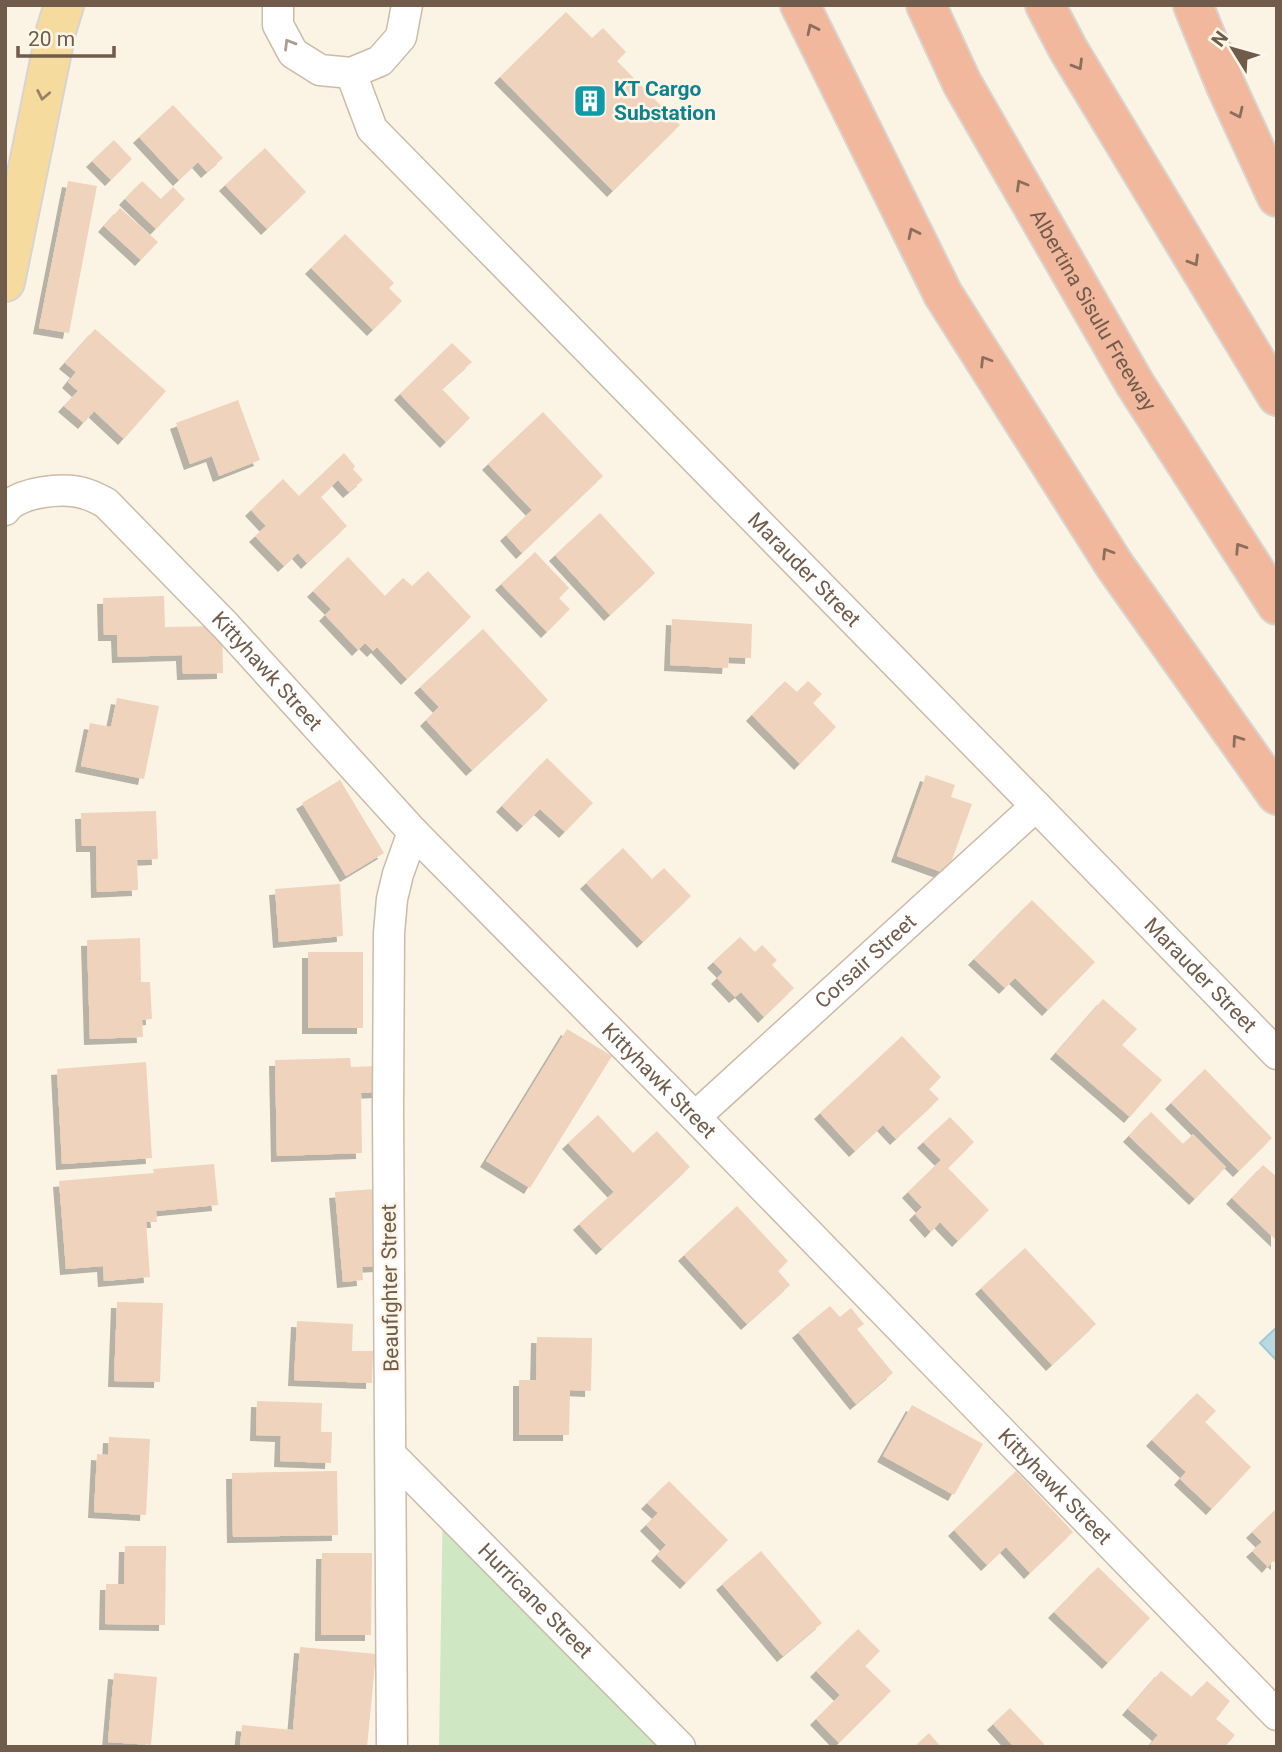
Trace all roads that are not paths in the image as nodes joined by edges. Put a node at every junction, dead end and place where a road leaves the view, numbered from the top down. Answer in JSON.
{"nodes":[{"id":1,"x":64,"y":5,"type":"edge"},
{"id":2,"x":278,"y":5,"type":"edge"},
{"id":3,"x":407,"y":5,"type":"edge"},
{"id":4,"x":800,"y":5,"type":"edge"},
{"id":5,"x":926,"y":5,"type":"edge"},
{"id":6,"x":1045,"y":5,"type":"edge"},
{"id":7,"x":1193,"y":5,"type":"edge"},
{"id":8,"x":351,"y":73,"type":"junction"},
{"id":9,"x":1277,"y":197,"type":"edge"},
{"id":10,"x":5,"y":282,"type":"edge"},
{"id":11,"x":1277,"y":396,"type":"edge"},
{"id":12,"x":14,"y":503,"type":"edge"},
{"id":13,"x":1277,"y":605,"type":"edge"},
{"id":14,"x":1277,"y":795,"type":"edge"},
{"id":15,"x":1037,"y":806,"type":"junction"},
{"id":16,"x":414,"y":832,"type":"junction"},
{"id":17,"x":1277,"y":1054,"type":"edge"},
{"id":18,"x":695,"y":1117,"type":"junction"},
{"id":19,"x":391,"y":1455,"type":"junction"},
{"id":20,"x":1277,"y":1715,"type":"edge"},
{"id":21,"x":392,"y":1747,"type":"edge"},
{"id":22,"x":680,"y":1747,"type":"edge"}],
"edges":[{"from":1,"to":10,"type":"main road","one_way":true},
{"from":8,"to":2,"type":"street","one_way":true},
{"from":3,"to":8,"type":"street"},
{"from":14,"to":4,"type":"highway","one_way":true},
{"from":13,"to":5,"type":"highway","name":"Albertina Sisulu Freeway","one_way":true},
{"from":6,"to":11,"type":"highway","one_way":true},
{"from":7,"to":9,"type":"highway","one_way":true},
{"from":8,"to":15,"type":"street","name":"Marauder Street"},
{"from":12,"to":16,"type":"street","name":"Kittyhawk Street"},
{"from":15,"to":17,"type":"street","name":"Marauder Street"},
{"from":15,"to":18,"type":"street","name":"Corsair Street"},
{"from":16,"to":18,"type":"street","name":"Kittyhawk Street"},
{"from":16,"to":19,"type":"street","name":"Beaufighter Street"},
{"from":18,"to":20,"type":"street","name":"Kittyhawk Street"},
{"from":19,"to":21,"type":"street","name":"Beaufighter Street"},
{"from":19,"to":22,"type":"street","name":"Hurricane Street"}]}
